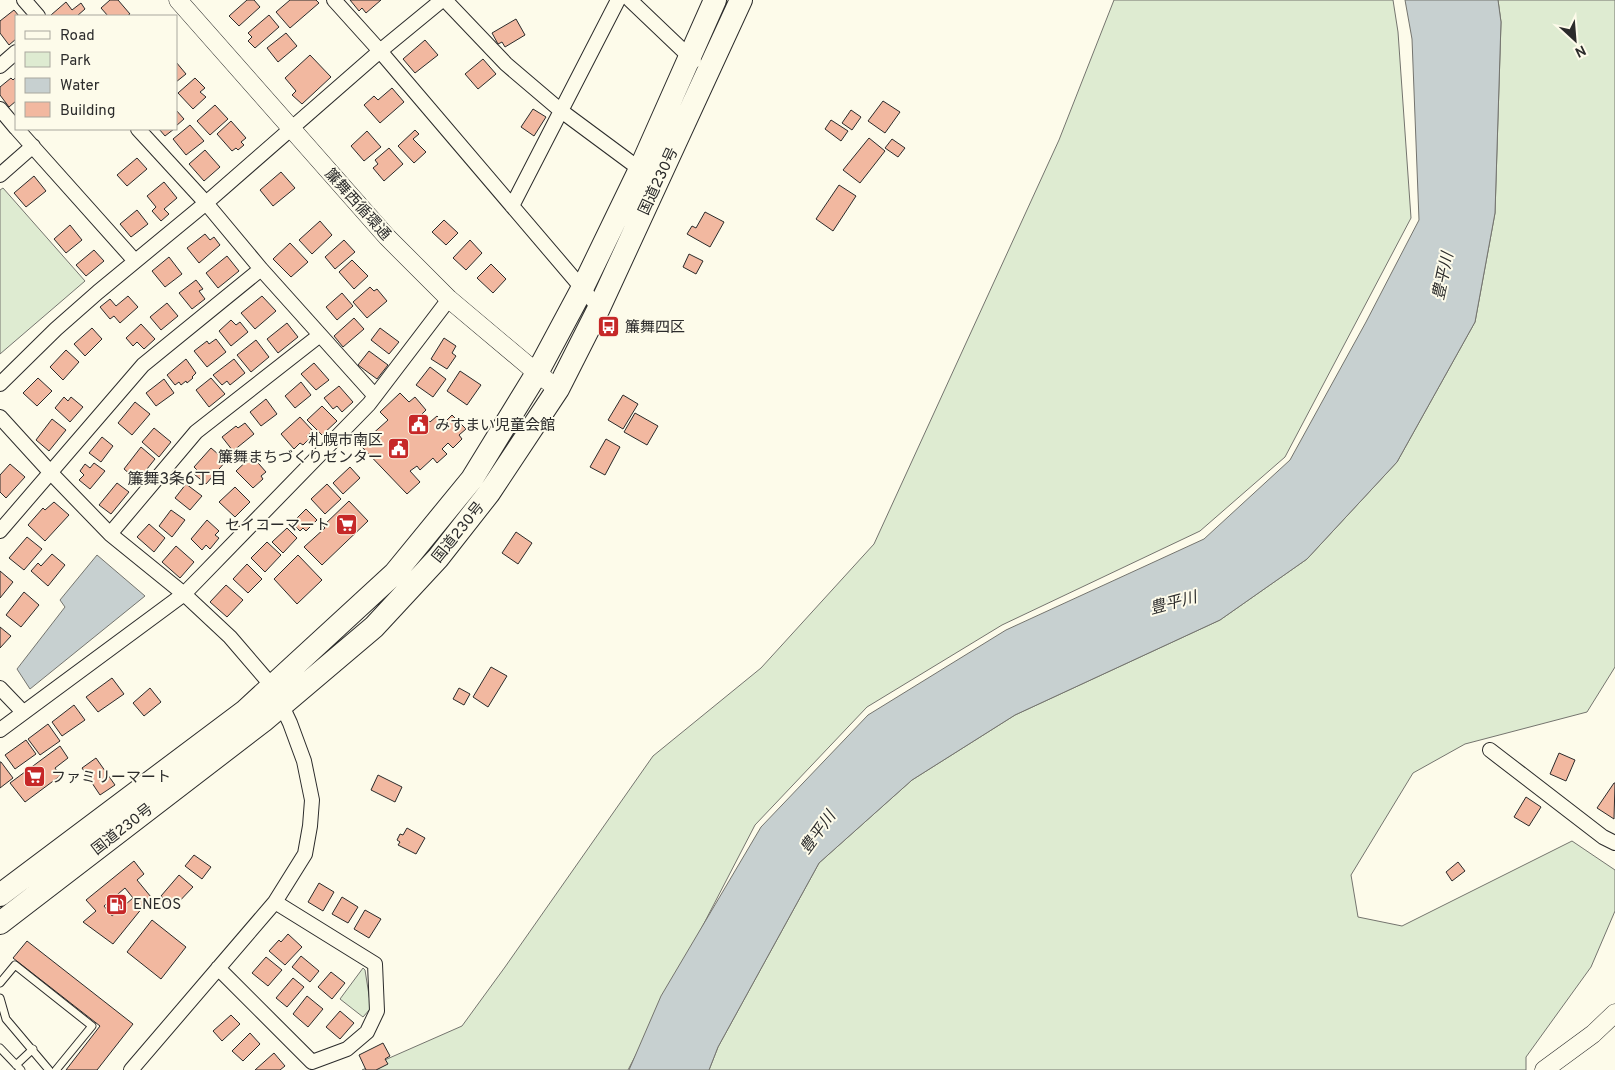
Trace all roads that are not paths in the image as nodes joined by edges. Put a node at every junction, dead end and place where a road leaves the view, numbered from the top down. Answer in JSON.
{"nodes":[{"id":1,"x":24,"y":0,"type":"edge"},
{"id":2,"x":178,"y":0,"type":"edge"},
{"id":3,"x":334,"y":0,"type":"edge"},
{"id":4,"x":443,"y":0,"type":"edge"},
{"id":5,"x":618,"y":0,"type":"edge"},
{"id":6,"x":630,"y":0,"type":"edge"},
{"id":7,"x":715,"y":0,"type":"edge"},
{"id":8,"x":741,"y":0,"type":"edge"},
{"id":9,"x":37,"y":15,"type":"edge"},
{"id":10,"x":380,"y":51,"type":"junction"},
{"id":11,"x":15,"y":53,"type":"edge"},
{"id":12,"x":690,"y":57,"type":"junction"},
{"id":13,"x":0,"y":66,"type":"edge"},
{"id":14,"x":707,"y":73,"type":"junction"},
{"id":15,"x":0,"y":109,"type":"edge"},
{"id":16,"x":560,"y":110,"type":"junction"},
{"id":17,"x":15,"y":126,"type":"edge"},
{"id":18,"x":19,"y":130,"type":"edge"},
{"id":19,"x":139,"y":130,"type":"edge"},
{"id":20,"x":291,"y":130,"type":"junction"},
{"id":21,"x":33,"y":146,"type":"junction"},
{"id":22,"x":0,"y":174,"type":"edge"},
{"id":23,"x":648,"y":175,"type":"junction"},
{"id":24,"x":206,"y":204,"type":"junction"},
{"id":25,"x":512,"y":206,"type":"junction"},
{"id":26,"x":135,"y":261,"type":"junction"},
{"id":27,"x":261,"y":269,"type":"junction"},
{"id":28,"x":582,"y":289,"type":"junction"},
{"id":29,"x":449,"y":299,"type":"junction"},
{"id":30,"x":599,"y":308,"type":"junction"},
{"id":31,"x":320,"y":335,"type":"junction"},
{"id":32,"x":537,"y":373,"type":"junction"},
{"id":33,"x":0,"y":384,"type":"edge"},
{"id":34,"x":558,"y":389,"type":"junction"},
{"id":35,"x":375,"y":396,"type":"junction"},
{"id":36,"x":0,"y":417,"type":"edge"},
{"id":37,"x":51,"y":473,"type":"junction"},
{"id":38,"x":0,"y":531,"type":"edge"},
{"id":39,"x":110,"y":534,"type":"junction"},
{"id":40,"x":184,"y":594,"type":"junction"},
{"id":41,"x":0,"y":688,"type":"edge"},
{"id":42,"x":277,"y":696,"type":"junction"},
{"id":43,"x":23,"y":712,"type":"junction"},
{"id":44,"x":0,"y":730,"type":"edge"},
{"id":45,"x":1490,"y":750,"type":"dead end"},
{"id":46,"x":1615,"y":843,"type":"edge"},
{"id":47,"x":0,"y":894,"type":"edge"},
{"id":48,"x":275,"y":902,"type":"junction"},
{"id":49,"x":7,"y":918,"type":"edge"},
{"id":50,"x":218,"y":968,"type":"junction"},
{"id":51,"x":0,"y":983,"type":"edge"},
{"id":52,"x":0,"y":998,"type":"edge"},
{"id":53,"x":1615,"y":1013,"type":"edge"},
{"id":54,"x":0,"y":1048,"type":"edge"},
{"id":55,"x":33,"y":1049,"type":"junction"},
{"id":56,"x":18,"y":1067,"type":"edge"},
{"id":57,"x":49,"y":1070,"type":"edge"},
{"id":58,"x":56,"y":1070,"type":"edge"},
{"id":59,"x":131,"y":1070,"type":"edge"},
{"id":60,"x":1544,"y":1070,"type":"edge"}],
"edges":[{"from":1,"to":9,"type":"street"},
{"from":2,"to":20,"type":"street","name":"簾舞西循環通"},
{"from":3,"to":10,"type":"street"},
{"from":4,"to":10,"type":"street"},
{"from":4,"to":16,"type":"street"},
{"from":5,"to":16,"type":"street"},
{"from":6,"to":12,"type":"street"},
{"from":7,"to":12,"type":"highway","name":"国道230号"},
{"from":8,"to":14,"type":"highway","name":"国道230号"},
{"from":10,"to":20,"type":"street"},
{"from":10,"to":25,"type":"street"},
{"from":11,"to":13,"type":"street"},
{"from":12,"to":14,"type":"street"},
{"from":12,"to":23,"type":"highway","name":"国道230号"},
{"from":14,"to":23,"type":"highway","name":"国道230号"},
{"from":15,"to":17,"type":"street"},
{"from":16,"to":23,"type":"street"},
{"from":16,"to":25,"type":"street"},
{"from":18,"to":21,"type":"street"},
{"from":19,"to":24,"type":"street"},
{"from":20,"to":24,"type":"street"},
{"from":20,"to":29,"type":"street","name":"簾舞西循環通"},
{"from":21,"to":22,"type":"street"},
{"from":21,"to":26,"type":"street"},
{"from":23,"to":28,"type":"highway","name":"国道230号"},
{"from":23,"to":30,"type":"highway","name":"国道230号"},
{"from":24,"to":26,"type":"street"},
{"from":24,"to":27,"type":"street"},
{"from":25,"to":28,"type":"street"},
{"from":26,"to":33,"type":"street"},
{"from":27,"to":31,"type":"street"},
{"from":27,"to":37,"type":"street"},
{"from":28,"to":30,"type":"street"},
{"from":28,"to":32,"type":"highway","name":"国道230号"},
{"from":29,"to":32,"type":"street","name":"簾舞西循環通"},
{"from":29,"to":35,"type":"street"},
{"from":30,"to":34,"type":"highway","name":"国道230号"},
{"from":31,"to":35,"type":"street"},
{"from":31,"to":39,"type":"street"},
{"from":32,"to":34,"type":"street","name":"簾舞西循環通"},
{"from":32,"to":42,"type":"highway","name":"国道230号"},
{"from":34,"to":42,"type":"highway","name":"国道230号"},
{"from":35,"to":40,"type":"street"},
{"from":36,"to":37,"type":"street"},
{"from":37,"to":38,"type":"street"},
{"from":37,"to":39,"type":"street"},
{"from":39,"to":40,"type":"street"},
{"from":40,"to":42,"type":"street"},
{"from":40,"to":43,"type":"street"},
{"from":41,"to":43,"type":"street"},
{"from":42,"to":47,"type":"highway","name":"国道230号"},
{"from":42,"to":48,"type":"street"},
{"from":42,"to":49,"type":"highway","name":"国道230号"},
{"from":43,"to":44,"type":"street"},
{"from":45,"to":46,"type":"street"},
{"from":47,"to":49,"type":"street"},
{"from":48,"to":50,"type":"street"},
{"from":48,"to":50,"type":"street"},
{"from":50,"to":59,"type":"street"},
{"from":51,"to":58,"type":"lane"},
{"from":52,"to":55,"type":"lane"},
{"from":53,"to":60,"type":"street"},
{"from":54,"to":56,"type":"lane"},
{"from":55,"to":56,"type":"lane"},
{"from":55,"to":57,"type":"lane"}]}
